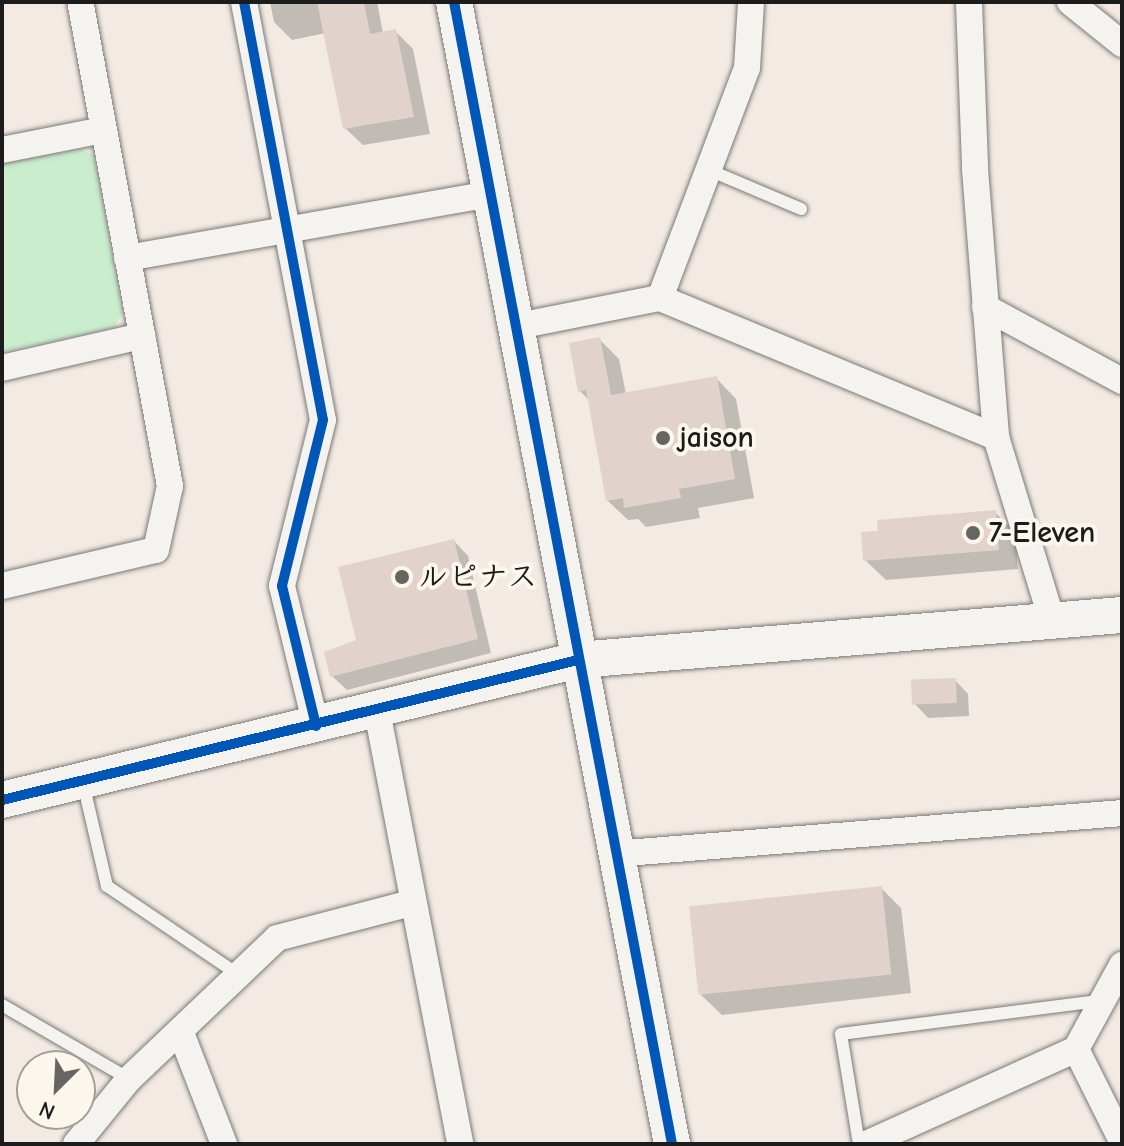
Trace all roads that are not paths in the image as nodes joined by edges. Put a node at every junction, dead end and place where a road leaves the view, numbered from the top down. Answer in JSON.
{"nodes":[{"id":1,"x":80,"y":2,"type":"edge"},
{"id":2,"x":244,"y":2,"type":"edge"},
{"id":3,"x":454,"y":2,"type":"edge"},
{"id":4,"x":751,"y":2,"type":"edge"},
{"id":5,"x":969,"y":2,"type":"edge"},
{"id":6,"x":1075,"y":4,"type":"edge"},
{"id":7,"x":1122,"y":44,"type":"edge"},
{"id":8,"x":103,"y":130,"type":"junction"},
{"id":9,"x":2,"y":150,"type":"edge"},
{"id":10,"x":708,"y":169,"type":"junction"},
{"id":11,"x":489,"y":194,"type":"junction"},
{"id":12,"x":801,"y":209,"type":"dead end"},
{"id":13,"x":287,"y":233,"type":"junction"},
{"id":14,"x":127,"y":258,"type":"junction"},
{"id":15,"x":660,"y":298,"type":"junction"},
{"id":16,"x":985,"y":307,"type":"junction"},
{"id":17,"x":513,"y":327,"type":"junction"},
{"id":18,"x":142,"y":336,"type":"junction"},
{"id":19,"x":2,"y":368,"type":"edge"},
{"id":20,"x":1122,"y":381,"type":"edge"},
{"id":21,"x":996,"y":437,"type":"junction"},
{"id":22,"x":2,"y":586,"type":"edge"},
{"id":23,"x":1122,"y":615,"type":"edge"},
{"id":24,"x":1052,"y":620,"type":"junction"},
{"id":25,"x":578,"y":660,"type":"junction"},
{"id":26,"x":377,"y":711,"type":"junction"},
{"id":27,"x":316,"y":726,"type":"junction"},
{"id":28,"x":82,"y":780,"type":"junction"},
{"id":29,"x":2,"y":800,"type":"edge"},
{"id":30,"x":1122,"y":813,"type":"edge"},
{"id":31,"x":614,"y":854,"type":"junction"},
{"id":32,"x":411,"y":903,"type":"junction"},
{"id":33,"x":1122,"y":965,"type":"edge"},
{"id":34,"x":239,"y":975,"type":"junction"},
{"id":35,"x":1103,"y":1000,"type":"junction"},
{"id":36,"x":2,"y":1005,"type":"edge"},
{"id":37,"x":181,"y":1033,"type":"junction"},
{"id":38,"x":1076,"y":1049,"type":"junction"},
{"id":39,"x":129,"y":1079,"type":"junction"},
{"id":40,"x":926,"y":1133,"type":"edge"},
{"id":41,"x":1122,"y":1141,"type":"edge"},
{"id":42,"x":76,"y":1144,"type":"edge"},
{"id":43,"x":224,"y":1144,"type":"edge"},
{"id":44,"x":460,"y":1144,"type":"edge"},
{"id":45,"x":672,"y":1144,"type":"edge"},
{"id":46,"x":859,"y":1144,"type":"edge"},
{"id":47,"x":866,"y":1144,"type":"edge"}],
"edges":[{"from":1,"to":8,"type":"street"},
{"from":2,"to":13,"type":"street"},
{"from":3,"to":11,"type":"street"},
{"from":4,"to":10,"type":"street"},
{"from":5,"to":16,"type":"street"},
{"from":6,"to":7,"type":"street"},
{"from":8,"to":9,"type":"street"},
{"from":8,"to":14,"type":"street"},
{"from":10,"to":12,"type":"lane"},
{"from":10,"to":15,"type":"street"},
{"from":11,"to":13,"type":"street"},
{"from":11,"to":17,"type":"street"},
{"from":13,"to":14,"type":"street"},
{"from":13,"to":27,"type":"street"},
{"from":14,"to":18,"type":"street"},
{"from":15,"to":17,"type":"street"},
{"from":15,"to":21,"type":"street"},
{"from":16,"to":20,"type":"street"},
{"from":16,"to":21,"type":"street"},
{"from":17,"to":25,"type":"street"},
{"from":18,"to":19,"type":"street"},
{"from":18,"to":22,"type":"street"},
{"from":21,"to":24,"type":"street"},
{"from":23,"to":24,"type":"street"},
{"from":24,"to":25,"type":"street"},
{"from":25,"to":26,"type":"street"},
{"from":25,"to":31,"type":"street"},
{"from":26,"to":27,"type":"street"},
{"from":26,"to":32,"type":"street"},
{"from":27,"to":28,"type":"street"},
{"from":28,"to":29,"type":"street"},
{"from":28,"to":34,"type":"lane"},
{"from":30,"to":31,"type":"street"},
{"from":31,"to":45,"type":"street"},
{"from":32,"to":34,"type":"street"},
{"from":32,"to":44,"type":"street"},
{"from":33,"to":35,"type":"street"},
{"from":34,"to":37,"type":"street"},
{"from":35,"to":38,"type":"street"},
{"from":35,"to":46,"type":"lane"},
{"from":36,"to":39,"type":"lane"},
{"from":37,"to":39,"type":"street"},
{"from":37,"to":43,"type":"street"},
{"from":38,"to":40,"type":"street"},
{"from":38,"to":41,"type":"street"},
{"from":39,"to":42,"type":"street"},
{"from":40,"to":47,"type":"street"}]}
